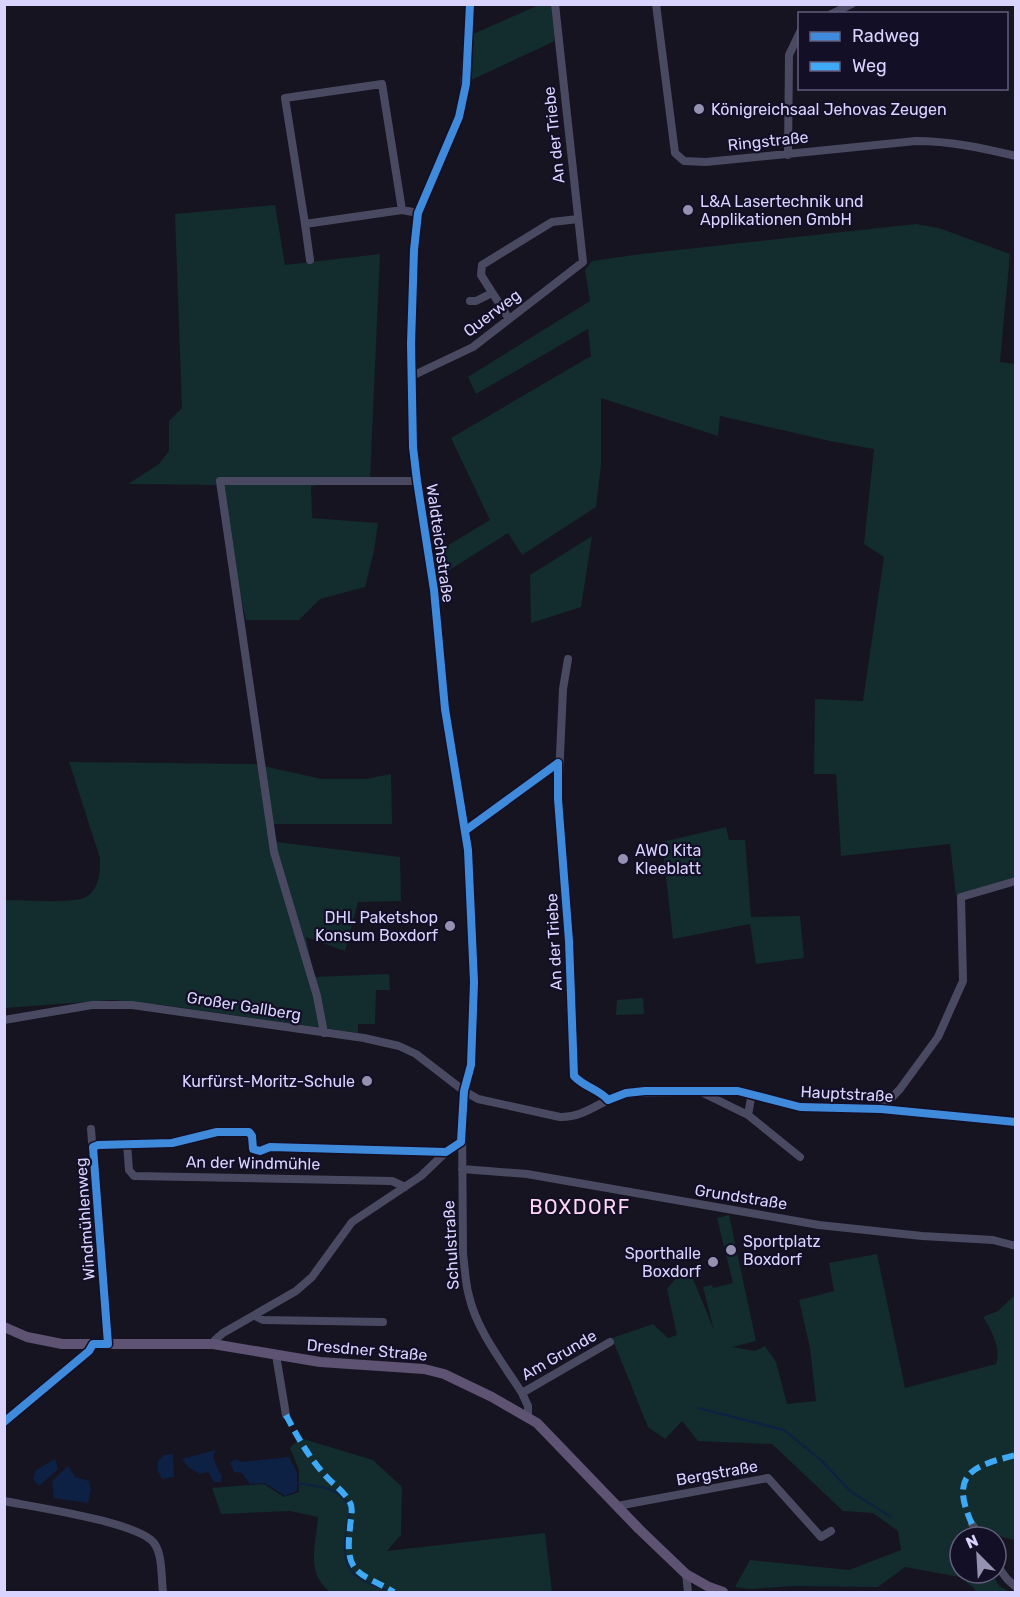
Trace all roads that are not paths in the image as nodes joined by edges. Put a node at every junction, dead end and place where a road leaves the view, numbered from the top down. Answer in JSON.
{"nodes":[{"id":1,"x":470,"y":4,"type":"edge"},
{"id":2,"x":555,"y":4,"type":"edge"},
{"id":3,"x":656,"y":4,"type":"edge"},
{"id":4,"x":852,"y":4,"type":"edge"},
{"id":5,"x":835,"y":12,"type":"edge"},
{"id":6,"x":798,"y":36,"type":"edge"},
{"id":7,"x":788,"y":155,"type":"junction"},
{"id":8,"x":1016,"y":156,"type":"edge"},
{"id":9,"x":402,"y":210,"type":"junction"},
{"id":10,"x":418,"y":213,"type":"junction"},
{"id":11,"x":578,"y":219,"type":"junction"},
{"id":12,"x":305,"y":224,"type":"junction"},
{"id":13,"x":310,"y":260,"type":"dead end"},
{"id":14,"x":583,"y":262,"type":"joint"},
{"id":15,"x":492,"y":293,"type":"junction"},
{"id":16,"x":470,"y":301,"type":"dead end"},
{"id":17,"x":509,"y":319,"type":"junction"},
{"id":18,"x":412,"y":376,"type":"junction"},
{"id":19,"x":417,"y":481,"type":"junction"},
{"id":20,"x":568,"y":659,"type":"dead end"},
{"id":21,"x":558,"y":765,"type":"junction"},
{"id":22,"x":466,"y":830,"type":"junction"},
{"id":23,"x":1016,"y":881,"type":"edge"},
{"id":24,"x":4,"y":1020,"type":"edge"},
{"id":25,"x":324,"y":1033,"type":"junction"},
{"id":26,"x":464,"y":1091,"type":"junction"},
{"id":27,"x":698,"y":1091,"type":"junction"},
{"id":28,"x":752,"y":1093,"type":"junction"},
{"id":29,"x":608,"y":1100,"type":"junction"},
{"id":30,"x":881,"y":1109,"type":"junction"},
{"id":31,"x":748,"y":1115,"type":"junction"},
{"id":32,"x":1016,"y":1122,"type":"edge"},
{"id":33,"x":91,"y":1129,"type":"dead end"},
{"id":34,"x":252,"y":1136,"type":"dead end"},
{"id":35,"x":461,"y":1142,"type":"junction"},
{"id":36,"x":127,"y":1144,"type":"junction"},
{"id":37,"x":93,"y":1147,"type":"junction"},
{"id":38,"x":800,"y":1157,"type":"dead end"},
{"id":39,"x":462,"y":1169,"type":"junction"},
{"id":40,"x":405,"y":1187,"type":"junction"},
{"id":41,"x":1016,"y":1246,"type":"edge"},
{"id":42,"x":255,"y":1316,"type":"junction"},
{"id":43,"x":383,"y":1322,"type":"dead end"},
{"id":44,"x":4,"y":1327,"type":"edge"},
{"id":45,"x":610,"y":1342,"type":"dead end"},
{"id":46,"x":93,"y":1344,"type":"junction"},
{"id":47,"x":108,"y":1344,"type":"junction"},
{"id":48,"x":213,"y":1344,"type":"junction"},
{"id":49,"x":276,"y":1355,"type":"junction"},
{"id":50,"x":522,"y":1393,"type":"junction"},
{"id":51,"x":286,"y":1415,"type":"dead end"},
{"id":52,"x":528,"y":1417,"type":"junction"},
{"id":53,"x":4,"y":1422,"type":"edge"},
{"id":54,"x":4,"y":1501,"type":"edge"},
{"id":55,"x":617,"y":1506,"type":"junction"},
{"id":56,"x":831,"y":1531,"type":"dead end"},
{"id":57,"x":686,"y":1574,"type":"junction"},
{"id":58,"x":163,"y":1593,"type":"edge"},
{"id":59,"x":687,"y":1593,"type":"edge"},
{"id":60,"x":723,"y":1593,"type":"edge"}],
"edges":[{"from":1,"to":10,"type":"street","name":"Waldteichstraße"},
{"from":2,"to":11,"type":"street","name":"An der Triebe"},
{"from":3,"to":7,"type":"street","name":"Ringstraße"},
{"from":4,"to":5,"type":"street"},
{"from":6,"to":7,"type":"street"},
{"from":7,"to":8,"type":"street","name":"Ringstraße"},
{"from":9,"to":10,"type":"street"},
{"from":9,"to":12,"type":"street"},
{"from":9,"to":12,"type":"street"},
{"from":10,"to":18,"type":"street","name":"Waldteichstraße"},
{"from":11,"to":14,"type":"street","name":"An der Triebe"},
{"from":11,"to":15,"type":"street"},
{"from":12,"to":13,"type":"street"},
{"from":14,"to":17,"type":"street","name":"Querweg"},
{"from":15,"to":16,"type":"street"},
{"from":15,"to":17,"type":"street"},
{"from":17,"to":18,"type":"street","name":"Querweg"},
{"from":18,"to":19,"type":"street","name":"Waldteichstraße"},
{"from":19,"to":22,"type":"street","name":"Waldteichstraße"},
{"from":19,"to":25,"type":"street"},
{"from":20,"to":21,"type":"street","name":"An der Triebe"},
{"from":21,"to":22,"type":"street"},
{"from":21,"to":29,"type":"street","name":"An der Triebe"},
{"from":22,"to":26,"type":"street","name":"Waldteichstraße"},
{"from":23,"to":30,"type":"street"},
{"from":24,"to":25,"type":"street","name":"Großer Gallberg"},
{"from":25,"to":26,"type":"street","name":"Großer Gallberg"},
{"from":26,"to":29,"type":"street","name":"Hauptstraße"},
{"from":26,"to":35,"type":"street","name":"Schulstraße"},
{"from":27,"to":28,"type":"street","name":"Hauptstraße"},
{"from":27,"to":29,"type":"street","name":"Hauptstraße"},
{"from":27,"to":31,"type":"street"},
{"from":28,"to":30,"type":"street","name":"Hauptstraße"},
{"from":28,"to":31,"type":"street"},
{"from":30,"to":32,"type":"street","name":"Hauptstraße"},
{"from":31,"to":38,"type":"street"},
{"from":33,"to":37,"type":"street","name":"Windmühlenweg"},
{"from":34,"to":36,"type":"street","name":"Windmühlenweg"},
{"from":35,"to":39,"type":"street","name":"Schulstraße"},
{"from":35,"to":40,"type":"street"},
{"from":36,"to":37,"type":"street","name":"Windmühlenweg"},
{"from":36,"to":40,"type":"street","name":"An der Windmühle"},
{"from":37,"to":47,"type":"street","name":"Windmühlenweg"},
{"from":39,"to":41,"type":"street","name":"Grundstraße"},
{"from":39,"to":50,"type":"street","name":"Schulstraße"},
{"from":40,"to":42,"type":"street"},
{"from":42,"to":43,"type":"street"},
{"from":42,"to":48,"type":"street"},
{"from":44,"to":46,"type":"main road","name":"Dresdner Straße"},
{"from":45,"to":50,"type":"street","name":"Am Grunde"},
{"from":46,"to":47,"type":"main road","name":"Dresdner Straße"},
{"from":46,"to":53,"type":"street"},
{"from":47,"to":48,"type":"main road","name":"Dresdner Straße"},
{"from":48,"to":49,"type":"main road","name":"Dresdner Straße"},
{"from":49,"to":51,"type":"street"},
{"from":49,"to":52,"type":"main road","name":"Dresdner Straße"},
{"from":50,"to":52,"type":"street","name":"Schulstraße"},
{"from":52,"to":55,"type":"main road","name":"Dresdner Straße"},
{"from":54,"to":58,"type":"street"},
{"from":55,"to":56,"type":"street","name":"Bergstraße"},
{"from":55,"to":57,"type":"main road","name":"Dresdner Straße"},
{"from":57,"to":59,"type":"street"},
{"from":57,"to":60,"type":"main road","name":"Dresdner Straße"}]}
